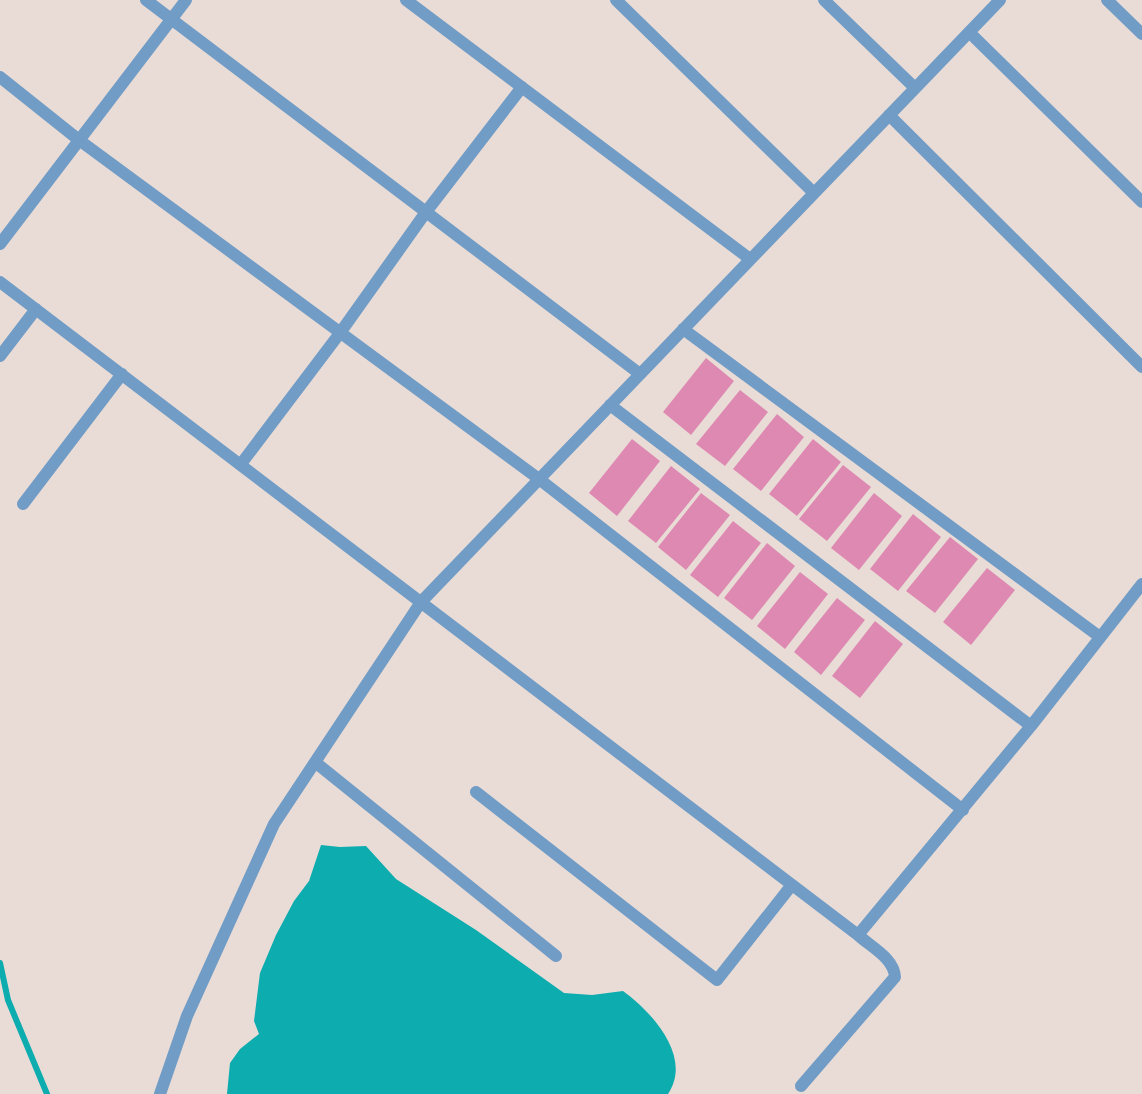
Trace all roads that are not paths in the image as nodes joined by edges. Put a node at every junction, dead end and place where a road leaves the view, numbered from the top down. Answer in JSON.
{"nodes":[{"id":1,"x":146,"y":0,"type":"edge"},
{"id":2,"x":186,"y":0,"type":"edge"},
{"id":3,"x":406,"y":0,"type":"edge"},
{"id":4,"x":616,"y":0,"type":"edge"},
{"id":5,"x":824,"y":0,"type":"edge"},
{"id":6,"x":1000,"y":0,"type":"edge"},
{"id":7,"x":1107,"y":0,"type":"edge"},
{"id":8,"x":171,"y":20,"type":"junction"},
{"id":9,"x":969,"y":32,"type":"junction"},
{"id":10,"x":1142,"y":34,"type":"edge"},
{"id":11,"x":0,"y":77,"type":"edge"},
{"id":12,"x":522,"y":87,"type":"junction"},
{"id":13,"x":915,"y":88,"type":"junction"},
{"id":14,"x":889,"y":115,"type":"junction"},
{"id":15,"x":79,"y":140,"type":"junction"},
{"id":16,"x":814,"y":193,"type":"junction"},
{"id":17,"x":1142,"y":202,"type":"edge"},
{"id":18,"x":426,"y":212,"type":"junction"},
{"id":19,"x":0,"y":244,"type":"edge"},
{"id":20,"x":750,"y":259,"type":"junction"},
{"id":21,"x":0,"y":282,"type":"edge"},
{"id":22,"x":36,"y":309,"type":"junction"},
{"id":23,"x":683,"y":329,"type":"junction"},
{"id":24,"x":340,"y":333,"type":"junction"},
{"id":25,"x":0,"y":356,"type":"edge"},
{"id":26,"x":1142,"y":367,"type":"edge"},
{"id":27,"x":122,"y":374,"type":"junction"},
{"id":28,"x":640,"y":374,"type":"junction"},
{"id":29,"x":610,"y":405,"type":"junction"},
{"id":30,"x":241,"y":464,"type":"junction"},
{"id":31,"x":539,"y":479,"type":"junction"},
{"id":32,"x":23,"y":504,"type":"dead end"},
{"id":33,"x":1142,"y":584,"type":"edge"},
{"id":34,"x":421,"y":602,"type":"junction"},
{"id":35,"x":1100,"y":637,"type":"junction"},
{"id":36,"x":1031,"y":726,"type":"junction"},
{"id":37,"x":316,"y":762,"type":"junction"},
{"id":38,"x":476,"y":792,"type":"dead end"},
{"id":39,"x":962,"y":810,"type":"junction"},
{"id":40,"x":791,"y":886,"type":"junction"},
{"id":41,"x":858,"y":935,"type":"junction"},
{"id":42,"x":556,"y":956,"type":"dead end"},
{"id":43,"x":801,"y":1086,"type":"dead end"},
{"id":44,"x":160,"y":1094,"type":"edge"}],
"edges":[{"from":1,"to":8,"type":"street"},
{"from":2,"to":8,"type":"street"},
{"from":3,"to":12,"type":"street"},
{"from":4,"to":16,"type":"street"},
{"from":5,"to":13,"type":"street"},
{"from":6,"to":9,"type":"street"},
{"from":7,"to":10,"type":"street"},
{"from":8,"to":15,"type":"street"},
{"from":8,"to":18,"type":"street"},
{"from":9,"to":13,"type":"street"},
{"from":9,"to":17,"type":"street"},
{"from":11,"to":15,"type":"street"},
{"from":12,"to":18,"type":"street"},
{"from":12,"to":20,"type":"street"},
{"from":13,"to":14,"type":"street"},
{"from":14,"to":16,"type":"street"},
{"from":14,"to":26,"type":"street"},
{"from":15,"to":19,"type":"street"},
{"from":15,"to":24,"type":"street"},
{"from":16,"to":20,"type":"street"},
{"from":18,"to":24,"type":"street"},
{"from":18,"to":28,"type":"street"},
{"from":20,"to":23,"type":"street"},
{"from":21,"to":22,"type":"street"},
{"from":22,"to":25,"type":"street"},
{"from":22,"to":27,"type":"street"},
{"from":23,"to":28,"type":"street"},
{"from":23,"to":35,"type":"street"},
{"from":24,"to":30,"type":"street"},
{"from":24,"to":31,"type":"street"},
{"from":27,"to":30,"type":"street"},
{"from":27,"to":32,"type":"street"},
{"from":28,"to":29,"type":"street"},
{"from":29,"to":31,"type":"street"},
{"from":29,"to":36,"type":"street"},
{"from":30,"to":34,"type":"street"},
{"from":31,"to":34,"type":"street"},
{"from":31,"to":39,"type":"street"},
{"from":33,"to":35,"type":"street"},
{"from":34,"to":37,"type":"street"},
{"from":34,"to":40,"type":"street"},
{"from":35,"to":36,"type":"street"},
{"from":36,"to":39,"type":"street"},
{"from":37,"to":42,"type":"street"},
{"from":37,"to":44,"type":"street"},
{"from":38,"to":40,"type":"street"},
{"from":39,"to":41,"type":"street"},
{"from":40,"to":41,"type":"street"},
{"from":41,"to":43,"type":"street"}]}
